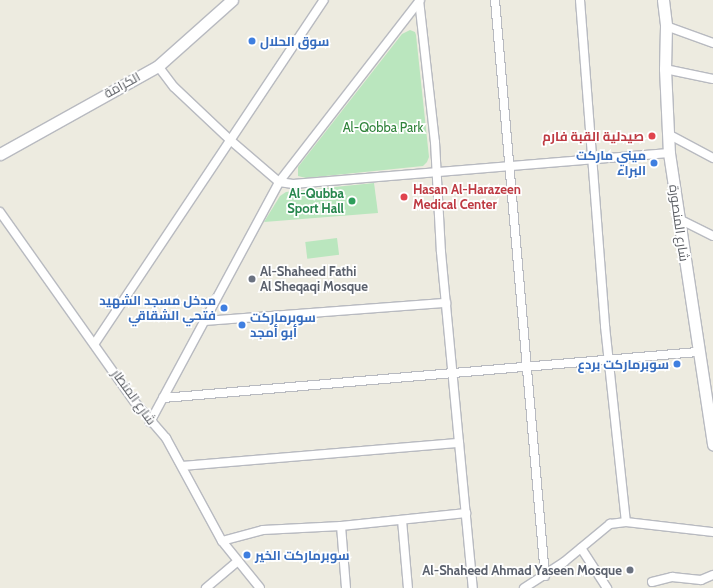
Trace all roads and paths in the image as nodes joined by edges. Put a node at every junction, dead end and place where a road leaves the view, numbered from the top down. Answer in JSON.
{"nodes":[{"id":1,"x":232,"y":0,"type":"edge"},
{"id":2,"x":324,"y":0,"type":"edge"},
{"id":3,"x":420,"y":0,"type":"edge"},
{"id":4,"x":494,"y":0,"type":"edge"},
{"id":5,"x":580,"y":0,"type":"edge"},
{"id":6,"x":663,"y":0,"type":"edge"},
{"id":7,"x":666,"y":26,"type":"junction"},
{"id":8,"x":713,"y":43,"type":"edge"},
{"id":9,"x":158,"y":66,"type":"junction"},
{"id":10,"x":665,"y":69,"type":"junction"},
{"id":11,"x":713,"y":79,"type":"edge"},
{"id":12,"x":668,"y":134,"type":"junction"},
{"id":13,"x":230,"y":139,"type":"junction"},
{"id":14,"x":668,"y":153,"type":"junction"},
{"id":15,"x":0,"y":154,"type":"edge"},
{"id":16,"x":713,"y":158,"type":"edge"},
{"id":17,"x":593,"y":160,"type":"junction"},
{"id":18,"x":509,"y":166,"type":"junction"},
{"id":19,"x":437,"y":172,"type":"junction"},
{"id":20,"x":279,"y":182,"type":"junction"},
{"id":21,"x":0,"y":212,"type":"edge"},
{"id":22,"x":678,"y":218,"type":"junction"},
{"id":23,"x":713,"y":236,"type":"edge"},
{"id":24,"x":446,"y":303,"type":"junction"},
{"id":25,"x":204,"y":321,"type":"junction"},
{"id":26,"x":95,"y":343,"type":"junction"},
{"id":27,"x":697,"y":352,"type":"junction"},
{"id":28,"x":609,"y":360,"type":"junction"},
{"id":29,"x":525,"y":367,"type":"junction"},
{"id":30,"x":453,"y":372,"type":"junction"},
{"id":31,"x":162,"y":398,"type":"junction"},
{"id":32,"x":150,"y":422,"type":"junction"},
{"id":33,"x":460,"y":443,"type":"junction"},
{"id":34,"x":713,"y":445,"type":"edge"},
{"id":35,"x":183,"y":466,"type":"junction"},
{"id":36,"x":466,"y":514,"type":"junction"},
{"id":37,"x":402,"y":520,"type":"junction"},
{"id":38,"x":626,"y":522,"type":"junction"},
{"id":39,"x":341,"y":526,"type":"junction"},
{"id":40,"x":713,"y":532,"type":"edge"},
{"id":41,"x":222,"y":541,"type":"junction"},
{"id":42,"x":581,"y":548,"type":"junction"},
{"id":43,"x":238,"y":560,"type":"junction"},
{"id":44,"x":713,"y":575,"type":"edge"},
{"id":45,"x":545,"y":576,"type":"junction"},
{"id":46,"x":652,"y":582,"type":"dead end"},
{"id":47,"x":206,"y":588,"type":"edge"},
{"id":48,"x":260,"y":588,"type":"edge"},
{"id":49,"x":346,"y":588,"type":"edge"},
{"id":50,"x":408,"y":588,"type":"edge"},
{"id":51,"x":473,"y":588,"type":"edge"},
{"id":52,"x":524,"y":588,"type":"edge"},
{"id":53,"x":607,"y":588,"type":"edge"}],
"edges":[{"from":1,"to":9,"type":"main road","name":"الكرامة"},
{"from":2,"to":13,"type":"street"},
{"from":3,"to":19,"type":"street"},
{"from":3,"to":20,"type":"street"},
{"from":4,"to":18,"type":"street"},
{"from":5,"to":17,"type":"street"},
{"from":6,"to":7,"type":"main road","name":"شارع المنصورة"},
{"from":7,"to":8,"type":"street"},
{"from":7,"to":10,"type":"main road","name":"شارع المنصورة"},
{"from":9,"to":13,"type":"street"},
{"from":9,"to":15,"type":"main road","name":"الكرامة"},
{"from":10,"to":11,"type":"street"},
{"from":10,"to":12,"type":"main road","name":"شارع المنصورة"},
{"from":12,"to":14,"type":"main road","name":"شارع المنصورة"},
{"from":12,"to":16,"type":"street"},
{"from":13,"to":20,"type":"street"},
{"from":13,"to":26,"type":"street"},
{"from":14,"to":17,"type":"street"},
{"from":14,"to":22,"type":"main road","name":"شارع المنصورة"},
{"from":17,"to":18,"type":"street"},
{"from":17,"to":28,"type":"street"},
{"from":18,"to":19,"type":"street"},
{"from":18,"to":29,"type":"street"},
{"from":19,"to":20,"type":"street"},
{"from":19,"to":24,"type":"street"},
{"from":20,"to":25,"type":"street"},
{"from":21,"to":26,"type":"street","name":"شارع المنطار"},
{"from":22,"to":23,"type":"street"},
{"from":22,"to":27,"type":"main road","name":"شارع المنصورة"},
{"from":24,"to":25,"type":"street"},
{"from":24,"to":30,"type":"street"},
{"from":25,"to":31,"type":"street"},
{"from":26,"to":32,"type":"street","name":"شارع المنطار"},
{"from":27,"to":28,"type":"street"},
{"from":27,"to":34,"type":"main road","name":"شارع المنصورة"},
{"from":28,"to":29,"type":"street"},
{"from":28,"to":38,"type":"street"},
{"from":29,"to":30,"type":"street"},
{"from":29,"to":45,"type":"street"},
{"from":30,"to":31,"type":"street"},
{"from":30,"to":33,"type":"street"},
{"from":31,"to":32,"type":"street"},
{"from":32,"to":35,"type":"street","name":"شارع المنطار"},
{"from":33,"to":35,"type":"street"},
{"from":33,"to":36,"type":"street"},
{"from":35,"to":41,"type":"street","name":"شارع المنطار"},
{"from":36,"to":37,"type":"street"},
{"from":36,"to":51,"type":"street"},
{"from":37,"to":39,"type":"street"},
{"from":37,"to":50,"type":"street"},
{"from":38,"to":40,"type":"street"},
{"from":38,"to":42,"type":"street"},
{"from":39,"to":41,"type":"street"},
{"from":39,"to":49,"type":"street"},
{"from":41,"to":43,"type":"street","name":"شارع المنطار"},
{"from":42,"to":45,"type":"street"},
{"from":42,"to":53,"type":"street"},
{"from":43,"to":47,"type":"street"},
{"from":43,"to":48,"type":"street","name":"شارع المنطار"},
{"from":44,"to":46,"type":"street"},
{"from":45,"to":52,"type":"street"}]}
